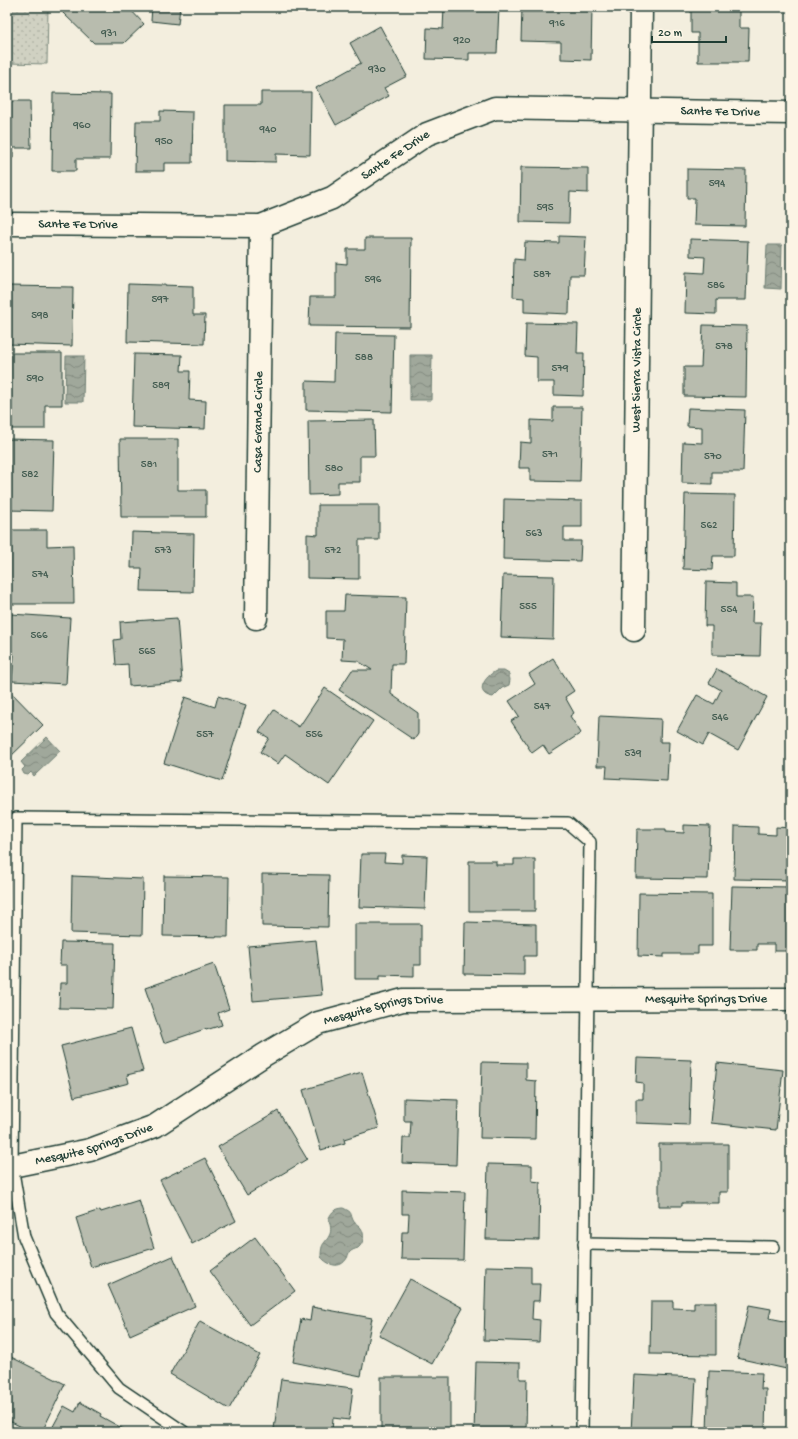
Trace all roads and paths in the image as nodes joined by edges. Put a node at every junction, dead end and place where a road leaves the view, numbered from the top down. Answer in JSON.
{"nodes":[{"id":1,"x":641,"y":7,"type":"edge"},
{"id":2,"x":639,"y":110,"type":"junction"},
{"id":3,"x":791,"y":113,"type":"edge"},
{"id":4,"x":7,"y":224,"type":"edge"},
{"id":5,"x":261,"y":226,"type":"junction"},
{"id":6,"x":256,"y":618,"type":"dead end"},
{"id":7,"x":634,"y":630,"type":"dead end"},
{"id":8,"x":791,"y":999,"type":"edge"},
{"id":9,"x":587,"y":1001,"type":"junction"},
{"id":10,"x":10,"y":1045,"type":"edge"},
{"id":11,"x":12,"y":1166,"type":"junction"},
{"id":12,"x":584,"y":1244,"type":"junction"},
{"id":13,"x":773,"y":1247,"type":"dead end"},
{"id":14,"x":184,"y":1432,"type":"edge"},
{"id":15,"x":582,"y":1432,"type":"edge"}],
"edges":[{"from":1,"to":2,"type":"street","name":"West Sierra Vista Circle"},
{"from":2,"to":3,"type":"street","name":"Sante Fe Drive"},
{"from":2,"to":5,"type":"street","name":"Sante Fe Drive"},
{"from":2,"to":7,"type":"street","name":"West Sierra Vista Circle"},
{"from":4,"to":5,"type":"street","name":"Sante Fe Drive"},
{"from":5,"to":6,"type":"street","name":"Casa Grande Circle"},
{"from":8,"to":9,"type":"street","name":"Mesquite Springs Drive"},
{"from":9,"to":10,"type":"lane"},
{"from":9,"to":11,"type":"street","name":"Mesquite Springs Drive"},
{"from":9,"to":12,"type":"lane"},
{"from":10,"to":11,"type":"lane"},
{"from":11,"to":14,"type":"lane"},
{"from":12,"to":13,"type":"lane"},
{"from":12,"to":15,"type":"lane"}]}
